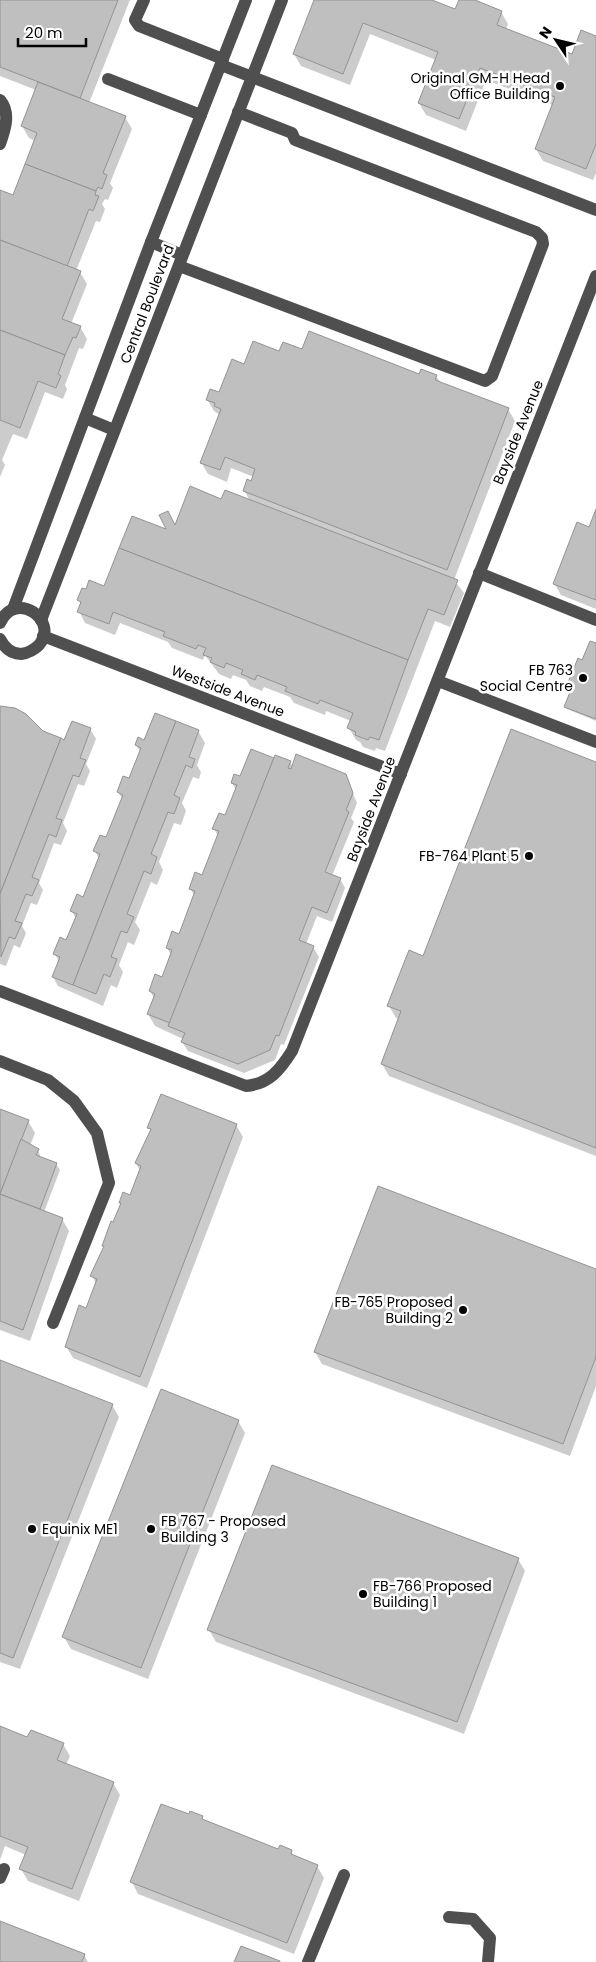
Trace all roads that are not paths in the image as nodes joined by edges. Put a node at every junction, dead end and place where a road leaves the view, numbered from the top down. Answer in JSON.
{"nodes":[{"id":1,"x":144,"y":0,"type":"edge"},
{"id":2,"x":231,"y":0,"type":"edge"},
{"id":3,"x":282,"y":0,"type":"edge"},
{"id":4,"x":245,"y":2,"type":"edge"},
{"id":5,"x":222,"y":62,"type":"junction"},
{"id":6,"x":252,"y":78,"type":"junction"},
{"id":7,"x":108,"y":79,"type":"dead end"},
{"id":8,"x":0,"y":100,"type":"edge"},
{"id":9,"x":238,"y":112,"type":"junction"},
{"id":10,"x":201,"y":115,"type":"junction"},
{"id":11,"x":0,"y":144,"type":"edge"},
{"id":12,"x":596,"y":210,"type":"edge"},
{"id":13,"x":151,"y":242,"type":"junction"},
{"id":14,"x":180,"y":261,"type":"junction"},
{"id":15,"x":596,"y":276,"type":"edge"},
{"id":16,"x":85,"y":418,"type":"junction"},
{"id":17,"x":114,"y":430,"type":"junction"},
{"id":18,"x":478,"y":573,"type":"junction"},
{"id":19,"x":13,"y":609,"type":"junction"},
{"id":20,"x":41,"y":620,"type":"junction"},
{"id":21,"x":596,"y":620,"type":"edge"},
{"id":22,"x":0,"y":623,"type":"edge"},
{"id":23,"x":43,"y":636,"type":"junction"},
{"id":24,"x":0,"y":639,"type":"edge"},
{"id":25,"x":438,"y":681,"type":"junction"},
{"id":26,"x":596,"y":742,"type":"edge"},
{"id":27,"x":401,"y":774,"type":"junction"},
{"id":28,"x":0,"y":992,"type":"edge"},
{"id":29,"x":0,"y":1061,"type":"edge"},
{"id":30,"x":53,"y":1323,"type":"dead end"},
{"id":31,"x":344,"y":1875,"type":"dead end"},
{"id":32,"x":449,"y":1917,"type":"dead end"},
{"id":33,"x":308,"y":1962,"type":"edge"},
{"id":34,"x":488,"y":1962,"type":"edge"}],
"edges":[{"from":1,"to":5,"type":"lane"},
{"from":2,"to":4,"type":"lane"},
{"from":3,"to":6,"type":"lane","name":"Central Boulevard"},
{"from":4,"to":5,"type":"lane","name":"Central Boulevard"},
{"from":5,"to":6,"type":"lane"},
{"from":5,"to":10,"type":"lane","name":"Central Boulevard"},
{"from":6,"to":9,"type":"lane","name":"Central Boulevard"},
{"from":6,"to":12,"type":"lane"},
{"from":7,"to":10,"type":"lane"},
{"from":8,"to":11,"type":"lane"},
{"from":9,"to":14,"type":"lane","name":"Central Boulevard"},
{"from":9,"to":14,"type":"lane"},
{"from":10,"to":13,"type":"lane","name":"Central Boulevard"},
{"from":13,"to":14,"type":"lane"},
{"from":13,"to":16,"type":"lane","name":"Central Boulevard"},
{"from":14,"to":17,"type":"lane","name":"Central Boulevard"},
{"from":15,"to":18,"type":"lane","name":"Bayside Avenue"},
{"from":16,"to":17,"type":"lane"},
{"from":16,"to":19,"type":"lane","name":"Central Boulevard"},
{"from":17,"to":20,"type":"lane","name":"Central Boulevard"},
{"from":18,"to":21,"type":"lane"},
{"from":18,"to":25,"type":"lane","name":"Bayside Avenue"},
{"from":19,"to":20,"type":"lane"},
{"from":19,"to":22,"type":"lane"},
{"from":20,"to":23,"type":"lane"},
{"from":23,"to":24,"type":"lane"},
{"from":23,"to":27,"type":"lane","name":"Westside Avenue"},
{"from":25,"to":26,"type":"lane"},
{"from":25,"to":27,"type":"lane","name":"Bayside Avenue"},
{"from":27,"to":28,"type":"lane","name":"Bayside Avenue"},
{"from":29,"to":30,"type":"lane"},
{"from":31,"to":33,"type":"lane"},
{"from":32,"to":34,"type":"lane"}]}
